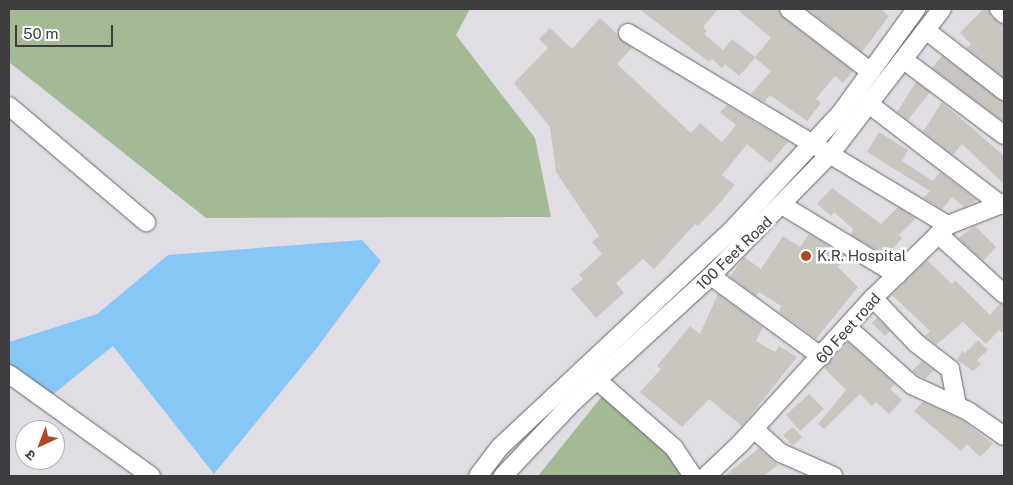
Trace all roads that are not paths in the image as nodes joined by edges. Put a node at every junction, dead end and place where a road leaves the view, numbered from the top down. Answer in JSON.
{"nodes":[{"id":1,"x":789,"y":9,"type":"edge"},
{"id":2,"x":916,"y":9,"type":"edge"},
{"id":3,"x":942,"y":9,"type":"edge"},
{"id":4,"x":999,"y":9,"type":"edge"},
{"id":5,"x":1004,"y":14,"type":"edge"},
{"id":6,"x":927,"y":31,"type":"junction"},
{"id":7,"x":628,"y":33,"type":"dead end"},
{"id":8,"x":904,"y":60,"type":"junction"},
{"id":9,"x":871,"y":72,"type":"junction"},
{"id":10,"x":1004,"y":91,"type":"edge"},
{"id":11,"x":869,"y":104,"type":"junction"},
{"id":12,"x":9,"y":106,"type":"edge"},
{"id":13,"x":1004,"y":135,"type":"edge"},
{"id":14,"x":814,"y":142,"type":"junction"},
{"id":15,"x":831,"y":153,"type":"junction"},
{"id":16,"x":1003,"y":204,"type":"edge"},
{"id":17,"x":782,"y":205,"type":"junction"},
{"id":18,"x":146,"y":222,"type":"dead end"},
{"id":19,"x":943,"y":229,"type":"junction"},
{"id":20,"x":897,"y":275,"type":"junction"},
{"id":21,"x":711,"y":276,"type":"junction"},
{"id":22,"x":1004,"y":294,"type":"edge"},
{"id":23,"x":874,"y":298,"type":"junction"},
{"id":24,"x":848,"y":328,"type":"junction"},
{"id":25,"x":822,"y":356,"type":"junction"},
{"id":26,"x":9,"y":374,"type":"edge"},
{"id":27,"x":597,"y":380,"type":"junction"},
{"id":28,"x":957,"y":405,"type":"junction"},
{"id":29,"x":754,"y":429,"type":"junction"},
{"id":30,"x":1004,"y":436,"type":"edge"},
{"id":31,"x":151,"y":476,"type":"edge"},
{"id":32,"x":478,"y":476,"type":"edge"},
{"id":33,"x":503,"y":476,"type":"edge"},
{"id":34,"x":702,"y":476,"type":"edge"},
{"id":35,"x":833,"y":476,"type":"edge"}],
"edges":[{"from":1,"to":9,"type":"street"},
{"from":2,"to":9,"type":"street","name":"100 Feet Road"},
{"from":3,"to":6,"type":"street","name":"100 Feet Road"},
{"from":4,"to":5,"type":"street"},
{"from":6,"to":8,"type":"street","name":"100 Feet Road"},
{"from":6,"to":10,"type":"street"},
{"from":7,"to":14,"type":"street"},
{"from":8,"to":11,"type":"street","name":"100 Feet Road"},
{"from":8,"to":13,"type":"street"},
{"from":9,"to":14,"type":"street","name":"100 Feet Road"},
{"from":11,"to":15,"type":"street","name":"100 Feet Road"},
{"from":11,"to":16,"type":"street"},
{"from":12,"to":18,"type":"street"},
{"from":14,"to":15,"type":"street"},
{"from":14,"to":32,"type":"street","name":"100 Feet Road"},
{"from":15,"to":17,"type":"street","name":"100 Feet Road"},
{"from":15,"to":19,"type":"street"},
{"from":16,"to":19,"type":"street","name":"60 Feet road"},
{"from":17,"to":20,"type":"street"},
{"from":17,"to":21,"type":"street","name":"100 Feet Road"},
{"from":19,"to":20,"type":"street","name":"60 Feet road"},
{"from":19,"to":22,"type":"street"},
{"from":20,"to":23,"type":"street","name":"60 Feet road"},
{"from":21,"to":25,"type":"street"},
{"from":21,"to":27,"type":"street","name":"100 Feet Road"},
{"from":23,"to":24,"type":"street","name":"60 Feet road"},
{"from":23,"to":28,"type":"street"},
{"from":24,"to":25,"type":"street","name":"60 Feet road"},
{"from":24,"to":28,"type":"street"},
{"from":25,"to":29,"type":"street","name":"60 Feet road"},
{"from":26,"to":31,"type":"street"},
{"from":27,"to":33,"type":"street","name":"100 Feet Road"},
{"from":27,"to":34,"type":"street"},
{"from":28,"to":30,"type":"street"},
{"from":29,"to":34,"type":"street","name":"60 Feet road"},
{"from":29,"to":35,"type":"street"}]}
